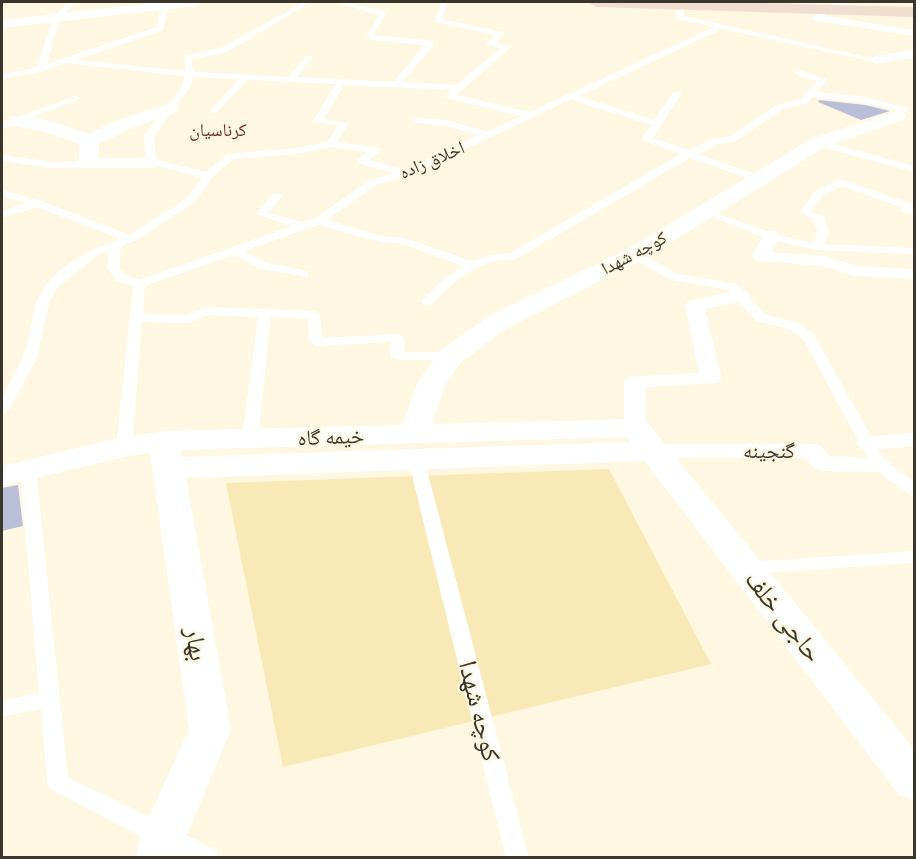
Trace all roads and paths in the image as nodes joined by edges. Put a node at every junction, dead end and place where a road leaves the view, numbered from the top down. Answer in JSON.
{"nodes":[{"id":1,"x":73,"y":2,"type":"edge"},
{"id":2,"x":195,"y":2,"type":"edge"},
{"id":3,"x":308,"y":2,"type":"edge"},
{"id":4,"x":339,"y":2,"type":"edge"},
{"id":5,"x":444,"y":2,"type":"edge"},
{"id":6,"x":596,"y":2,"type":"edge"},
{"id":7,"x":614,"y":2,"type":"edge"},
{"id":8,"x":699,"y":3,"type":"edge"},
{"id":9,"x":679,"y":4,"type":"junction"},
{"id":10,"x":165,"y":5,"type":"junction"},
{"id":11,"x":834,"y":7,"type":"edge"},
{"id":12,"x":915,"y":12,"type":"edge"},
{"id":13,"x":57,"y":17,"type":"junction"},
{"id":14,"x":2,"y":24,"type":"edge"},
{"id":15,"x":722,"y":26,"type":"junction"},
{"id":16,"x":915,"y":33,"type":"edge"},
{"id":17,"x":914,"y":54,"type":"edge"},
{"id":18,"x":308,"y":57,"type":"dead end"},
{"id":19,"x":875,"y":60,"type":"joint"},
{"id":20,"x":66,"y":62,"type":"junction"},
{"id":21,"x":41,"y":69,"type":"junction"},
{"id":22,"x":798,"y":72,"type":"dead end"},
{"id":23,"x":190,"y":74,"type":"junction"},
{"id":24,"x":2,"y":77,"type":"edge"},
{"id":25,"x":244,"y":78,"type":"junction"},
{"id":26,"x":291,"y":80,"type":"junction"},
{"id":27,"x":341,"y":83,"type":"junction"},
{"id":28,"x":395,"y":85,"type":"junction"},
{"id":29,"x":458,"y":88,"type":"junction"},
{"id":30,"x":677,"y":94,"type":"dead end"},
{"id":31,"x":810,"y":94,"type":"junction"},
{"id":32,"x":573,"y":97,"type":"junction"},
{"id":33,"x":78,"y":98,"type":"dead end"},
{"id":34,"x":170,"y":108,"type":"junction"},
{"id":35,"x":215,"y":111,"type":"dead end"},
{"id":36,"x":908,"y":111,"type":"edge"},
{"id":37,"x":531,"y":115,"type":"junction"},
{"id":38,"x":415,"y":120,"type":"dead end"},
{"id":39,"x":10,"y":124,"type":"edge"},
{"id":40,"x":656,"y":124,"type":"junction"},
{"id":41,"x":489,"y":135,"type":"junction"},
{"id":42,"x":90,"y":141,"type":"junction"},
{"id":43,"x":818,"y":142,"type":"junction"},
{"id":44,"x":330,"y":144,"type":"junction"},
{"id":45,"x":689,"y":154,"type":"junction"},
{"id":46,"x":2,"y":158,"type":"edge"},
{"id":47,"x":151,"y":162,"type":"junction"},
{"id":48,"x":88,"y":164,"type":"junction"},
{"id":49,"x":915,"y":169,"type":"edge"},
{"id":50,"x":406,"y":173,"type":"junction"},
{"id":51,"x":208,"y":176,"type":"junction"},
{"id":52,"x":760,"y":179,"type":"junction"},
{"id":53,"x":2,"y":193,"type":"edge"},
{"id":54,"x":277,"y":196,"type":"dead end"},
{"id":55,"x":37,"y":203,"type":"junction"},
{"id":56,"x":915,"y":211,"type":"edge"},
{"id":57,"x":706,"y":213,"type":"junction"},
{"id":58,"x":2,"y":215,"type":"edge"},
{"id":59,"x":318,"y":221,"type":"junction"},
{"id":60,"x":304,"y":225,"type":"junction"},
{"id":61,"x":771,"y":236,"type":"junction"},
{"id":62,"x":131,"y":239,"type":"junction"},
{"id":63,"x":116,"y":244,"type":"junction"},
{"id":64,"x":817,"y":246,"type":"junction"},
{"id":65,"x":234,"y":250,"type":"junction"},
{"id":66,"x":915,"y":251,"type":"edge"},
{"id":67,"x":634,"y":255,"type":"junction"},
{"id":68,"x":475,"y":266,"type":"junction"},
{"id":69,"x":304,"y":274,"type":"dead end"},
{"id":70,"x":915,"y":274,"type":"edge"},
{"id":71,"x":139,"y":284,"type":"junction"},
{"id":72,"x":741,"y":296,"type":"junction"},
{"id":73,"x":427,"y":302,"type":"dead end"},
{"id":74,"x":265,"y":312,"type":"junction"},
{"id":75,"x":136,"y":318,"type":"junction"},
{"id":76,"x":451,"y":356,"type":"junction"},
{"id":77,"x":2,"y":410,"type":"edge"},
{"id":78,"x":250,"y":439,"type":"junction"},
{"id":79,"x":644,"y":439,"type":"junction"},
{"id":80,"x":915,"y":439,"type":"edge"},
{"id":81,"x":868,"y":442,"type":"junction"},
{"id":82,"x":124,"y":447,"type":"junction"},
{"id":83,"x":415,"y":447,"type":"junction"},
{"id":84,"x":167,"y":454,"type":"junction"},
{"id":85,"x":879,"y":464,"type":"junction"},
{"id":86,"x":15,"y":472,"type":"edge"},
{"id":87,"x":915,"y":490,"type":"edge"},
{"id":88,"x":915,"y":557,"type":"edge"},
{"id":89,"x":746,"y":568,"type":"junction"},
{"id":90,"x":50,"y":699,"type":"junction"},
{"id":91,"x":2,"y":709,"type":"edge"},
{"id":92,"x":915,"y":781,"type":"edge"},
{"id":93,"x":161,"y":848,"type":"edge"},
{"id":94,"x":208,"y":858,"type":"edge"},
{"id":95,"x":518,"y":858,"type":"edge"}],
"edges":[{"from":1,"to":13,"type":"lane"},
{"from":2,"to":10,"type":"street"},
{"from":3,"to":23,"type":"lane"},
{"from":4,"to":28,"type":"lane"},
{"from":5,"to":29,"type":"lane"},
{"from":6,"to":7,"type":"main road"},
{"from":7,"to":9,"type":"main road"},
{"from":8,"to":9,"type":"main road"},
{"from":8,"to":11,"type":"main road"},
{"from":9,"to":15,"type":"lane"},
{"from":10,"to":13,"type":"street"},
{"from":10,"to":20,"type":"lane"},
{"from":11,"to":12,"type":"main road"},
{"from":11,"to":16,"type":"street"},
{"from":13,"to":14,"type":"street"},
{"from":13,"to":21,"type":"lane"},
{"from":15,"to":19,"type":"lane"},
{"from":15,"to":32,"type":"lane","name":"اخلاق زاده"},
{"from":17,"to":19,"type":"street"},
{"from":18,"to":26,"type":"lane"},
{"from":20,"to":21,"type":"lane"},
{"from":20,"to":23,"type":"lane"},
{"from":21,"to":24,"type":"lane"},
{"from":22,"to":31,"type":"lane"},
{"from":23,"to":25,"type":"lane"},
{"from":23,"to":34,"type":"lane"},
{"from":25,"to":26,"type":"lane"},
{"from":25,"to":35,"type":"lane"},
{"from":26,"to":27,"type":"lane"},
{"from":27,"to":28,"type":"lane"},
{"from":27,"to":44,"type":"lane"},
{"from":28,"to":29,"type":"lane"},
{"from":29,"to":37,"type":"lane"},
{"from":30,"to":40,"type":"lane"},
{"from":31,"to":36,"type":"lane"},
{"from":31,"to":45,"type":"lane"},
{"from":32,"to":37,"type":"lane","name":"اخلاق زاده"},
{"from":32,"to":40,"type":"lane"},
{"from":33,"to":39,"type":"lane"},
{"from":34,"to":42,"type":"street"},
{"from":34,"to":47,"type":"lane"},
{"from":36,"to":43,"type":"street","name":"کوچه شهدا"},
{"from":37,"to":41,"type":"lane","name":"اخلاق زاده"},
{"from":38,"to":41,"type":"lane"},
{"from":39,"to":42,"type":"street"},
{"from":40,"to":45,"type":"lane"},
{"from":41,"to":50,"type":"lane","name":"اخلاق زاده"},
{"from":42,"to":48,"type":"street"},
{"from":43,"to":49,"type":"lane"},
{"from":43,"to":52,"type":"street","name":"کوچه شهدا"},
{"from":44,"to":50,"type":"lane"},
{"from":44,"to":51,"type":"lane"},
{"from":45,"to":52,"type":"lane"},
{"from":45,"to":68,"type":"lane"},
{"from":46,"to":48,"type":"lane"},
{"from":47,"to":48,"type":"street"},
{"from":47,"to":51,"type":"lane"},
{"from":50,"to":59,"type":"lane","name":"اخلاق زاده"},
{"from":51,"to":62,"type":"lane"},
{"from":52,"to":57,"type":"street","name":"کوچه شهدا"},
{"from":53,"to":55,"type":"lane"},
{"from":54,"to":60,"type":"lane"},
{"from":55,"to":58,"type":"lane"},
{"from":55,"to":62,"type":"lane"},
{"from":56,"to":64,"type":"lane"},
{"from":57,"to":61,"type":"lane"},
{"from":57,"to":67,"type":"street","name":"کوچه شهدا"},
{"from":59,"to":60,"type":"lane","name":"اخلاق زاده"},
{"from":59,"to":68,"type":"lane"},
{"from":60,"to":65,"type":"lane","name":"اخلاق زاده"},
{"from":61,"to":64,"type":"lane"},
{"from":61,"to":70,"type":"street"},
{"from":62,"to":63,"type":"lane"},
{"from":63,"to":71,"type":"lane"},
{"from":63,"to":77,"type":"lane"},
{"from":64,"to":66,"type":"lane"},
{"from":65,"to":69,"type":"lane"},
{"from":65,"to":71,"type":"lane","name":"اخلاق زاده"},
{"from":67,"to":72,"type":"lane"},
{"from":67,"to":76,"type":"street","name":"کوچه شهدا"},
{"from":68,"to":73,"type":"lane"},
{"from":71,"to":75,"type":"lane"},
{"from":72,"to":79,"type":"street"},
{"from":72,"to":81,"type":"lane"},
{"from":74,"to":75,"type":"lane"},
{"from":74,"to":76,"type":"lane"},
{"from":74,"to":78,"type":"lane"},
{"from":75,"to":82,"type":"lane"},
{"from":76,"to":83,"type":"street","name":"کوچه شهدا"},
{"from":78,"to":83,"type":"street","name":"خیمه گاه"},
{"from":78,"to":84,"type":"street","name":"خیمه گاه"},
{"from":79,"to":83,"type":"street"},
{"from":79,"to":85,"type":"street","name":"گنجینه"},
{"from":79,"to":89,"type":"street","name":"حاجی خلف"},
{"from":80,"to":81,"type":"street"},
{"from":81,"to":85,"type":"lane"},
{"from":82,"to":84,"type":"street","name":"خیمه گاه"},
{"from":82,"to":86,"type":"street","name":"خیمه گاه"},
{"from":83,"to":84,"type":"street"},
{"from":83,"to":95,"type":"lane","name":"کوچه شهدا"},
{"from":84,"to":93,"type":"street","name":"بهار"},
{"from":85,"to":87,"type":"lane"},
{"from":86,"to":90,"type":"lane"},
{"from":88,"to":89,"type":"lane"},
{"from":89,"to":92,"type":"street","name":"حاجی خلف"},
{"from":90,"to":91,"type":"lane"},
{"from":90,"to":93,"type":"lane"},
{"from":93,"to":94,"type":"lane"}]}
